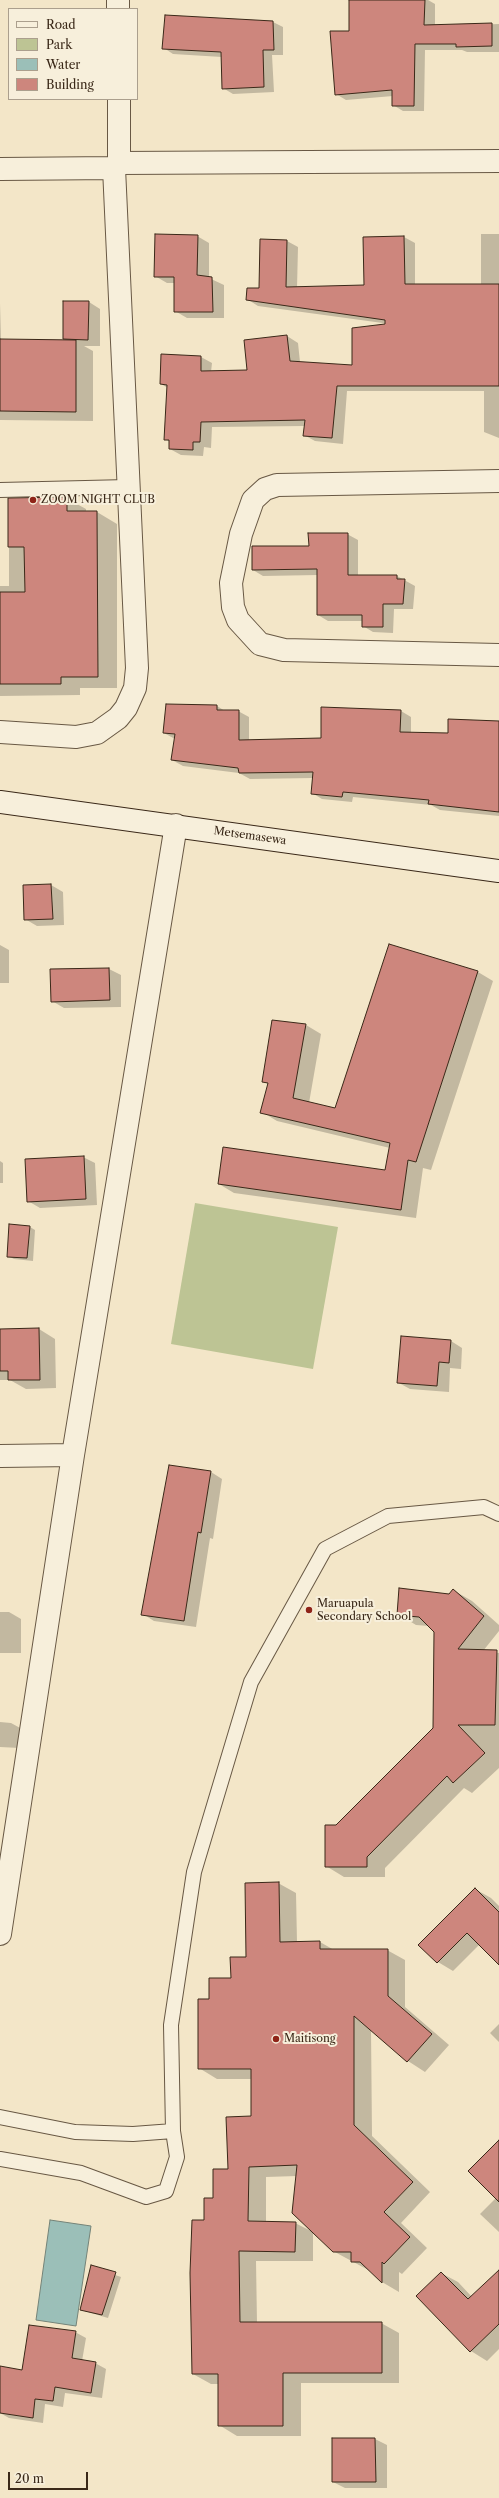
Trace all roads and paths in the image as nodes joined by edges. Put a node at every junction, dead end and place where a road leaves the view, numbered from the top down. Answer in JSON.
{"nodes":[{"id":1,"x":118,"y":100,"type":"edge"},
{"id":2,"x":499,"y":161,"type":"edge"},
{"id":3,"x":116,"y":165,"type":"junction"},
{"id":4,"x":0,"y":169,"type":"edge"},
{"id":5,"x":499,"y":481,"type":"edge"},
{"id":6,"x":128,"y":487,"type":"junction"},
{"id":7,"x":0,"y":490,"type":"edge"},
{"id":8,"x":499,"y":655,"type":"edge"},
{"id":9,"x":0,"y":732,"type":"edge"},
{"id":10,"x":0,"y":802,"type":"edge"},
{"id":11,"x":176,"y":825,"type":"junction"},
{"id":12,"x":499,"y":871,"type":"edge"},
{"id":13,"x":73,"y":1455,"type":"junction"},
{"id":14,"x":0,"y":1456,"type":"edge"},
{"id":15,"x":499,"y":1514,"type":"edge"},
{"id":16,"x":0,"y":1934,"type":"edge"},
{"id":17,"x":0,"y":2117,"type":"edge"},
{"id":18,"x":173,"y":2131,"type":"junction"},
{"id":19,"x":0,"y":2159,"type":"edge"}],
"edges":[{"from":1,"to":3,"type":"street"},
{"from":2,"to":3,"type":"street"},
{"from":3,"to":4,"type":"street"},
{"from":3,"to":6,"type":"street"},
{"from":5,"to":8,"type":"street"},
{"from":6,"to":7,"type":"lane"},
{"from":6,"to":9,"type":"street"},
{"from":10,"to":11,"type":"street","name":"Metsemasewa"},
{"from":11,"to":12,"type":"street","name":"Metsemasewa"},
{"from":11,"to":13,"type":"street"},
{"from":13,"to":14,"type":"street"},
{"from":13,"to":16,"type":"street"},
{"from":15,"to":18,"type":"lane"},
{"from":17,"to":18,"type":"lane"},
{"from":18,"to":19,"type":"lane"}]}
